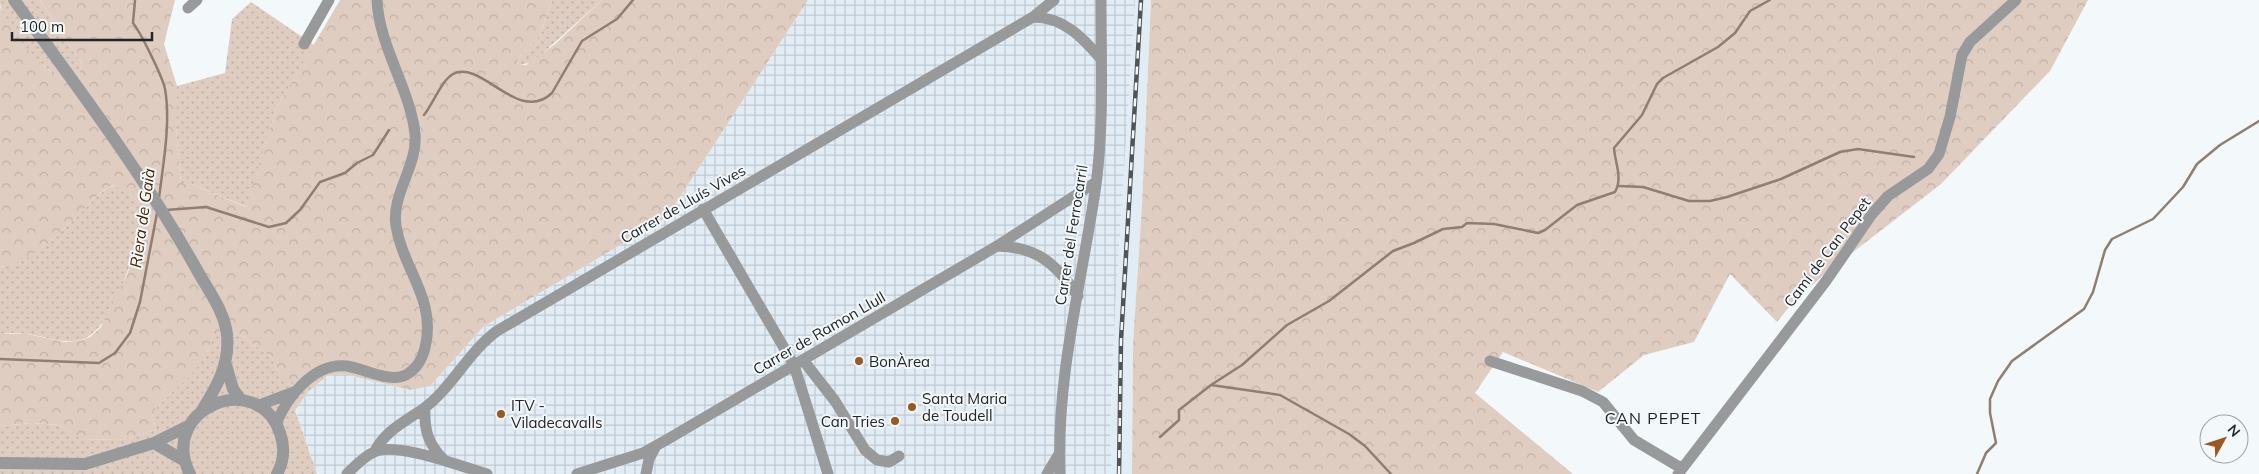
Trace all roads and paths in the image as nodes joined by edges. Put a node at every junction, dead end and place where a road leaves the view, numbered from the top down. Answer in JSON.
{"nodes":[{"id":1,"x":14,"y":0,"type":"edge"},
{"id":2,"x":329,"y":0,"type":"edge"},
{"id":3,"x":377,"y":0,"type":"edge"},
{"id":4,"x":1054,"y":0,"type":"edge"},
{"id":5,"x":1101,"y":0,"type":"edge"},
{"id":6,"x":2016,"y":0,"type":"edge"},
{"id":7,"x":1034,"y":18,"type":"junction"},
{"id":8,"x":304,"y":44,"type":"dead end"},
{"id":9,"x":1102,"y":60,"type":"junction"},
{"id":10,"x":1096,"y":182,"type":"junction"},
{"id":11,"x":1073,"y":199,"type":"junction"},
{"id":12,"x":1092,"y":208,"type":"junction"},
{"id":13,"x":703,"y":209,"type":"junction"},
{"id":14,"x":996,"y":246,"type":"junction"},
{"id":15,"x":1078,"y":296,"type":"junction"},
{"id":16,"x":1490,"y":361,"type":"dead end"},
{"id":17,"x":798,"y":362,"type":"junction"},
{"id":18,"x":226,"y":365,"type":"junction"},
{"id":19,"x":295,"y":392,"type":"junction"},
{"id":20,"x":241,"y":400,"type":"junction"},
{"id":21,"x":257,"y":406,"type":"junction"},
{"id":22,"x":425,"y":408,"type":"junction"},
{"id":23,"x":201,"y":412,"type":"junction"},
{"id":24,"x":276,"y":424,"type":"junction"},
{"id":25,"x":190,"y":425,"type":"junction"},
{"id":26,"x":154,"y":443,"type":"junction"},
{"id":27,"x":656,"y":446,"type":"junction"},
{"id":28,"x":375,"y":451,"type":"junction"},
{"id":29,"x":1059,"y":454,"type":"junction"},
{"id":30,"x":899,"y":456,"type":"dead end"},
{"id":31,"x":185,"y":461,"type":"junction"},
{"id":32,"x":445,"y":461,"type":"junction"},
{"id":33,"x":0,"y":463,"type":"edge"},
{"id":34,"x":1680,"y":471,"type":"edge"},
{"id":35,"x":190,"y":474,"type":"edge"},
{"id":36,"x":277,"y":474,"type":"edge"},
{"id":37,"x":347,"y":474,"type":"edge"},
{"id":38,"x":487,"y":474,"type":"edge"},
{"id":39,"x":577,"y":474,"type":"edge"},
{"id":40,"x":646,"y":474,"type":"edge"},
{"id":41,"x":828,"y":474,"type":"edge"},
{"id":42,"x":1047,"y":474,"type":"edge"},
{"id":43,"x":1060,"y":474,"type":"edge"}],
"edges":[{"from":1,"to":18,"type":"street"},
{"from":2,"to":8,"type":"street"},
{"from":3,"to":19,"type":"street"},
{"from":4,"to":7,"type":"street","name":"Carrer de Lluís Vives"},
{"from":5,"to":9,"type":"street","name":"Carrer del Ferrocarril"},
{"from":6,"to":34,"type":"street","name":"Camí de Can Pepet"},
{"from":7,"to":9,"type":"street"},
{"from":7,"to":13,"type":"street","name":"Carrer de Lluís Vives"},
{"from":9,"to":10,"type":"street","name":"Carrer del Ferrocarril"},
{"from":10,"to":11,"type":"street","name":"Carrer de Ramon Llull"},
{"from":10,"to":12,"type":"street","name":"Carrer del Ferrocarril"},
{"from":11,"to":12,"type":"street"},
{"from":11,"to":14,"type":"street","name":"Carrer de Ramon Llull"},
{"from":12,"to":15,"type":"street","name":"Carrer del Ferrocarril"},
{"from":13,"to":17,"type":"street"},
{"from":13,"to":22,"type":"street","name":"Carrer de Lluís Vives"},
{"from":14,"to":15,"type":"street"},
{"from":14,"to":17,"type":"street","name":"Carrer de Ramon Llull"},
{"from":15,"to":29,"type":"street","name":"Carrer del Ferrocarril"},
{"from":16,"to":34,"type":"street"},
{"from":17,"to":27,"type":"street","name":"Carrer de Ramon Llull"},
{"from":17,"to":30,"type":"street"},
{"from":17,"to":41,"type":"street"},
{"from":18,"to":20,"type":"street"},
{"from":18,"to":23,"type":"street"},
{"from":19,"to":21,"type":"street"},
{"from":19,"to":24,"type":"street"},
{"from":20,"to":21,"type":"street"},
{"from":20,"to":23,"type":"street"},
{"from":21,"to":24,"type":"street"},
{"from":22,"to":28,"type":"street","name":"Carrer de Lluís Vives"},
{"from":22,"to":32,"type":"street"},
{"from":23,"to":25,"type":"street"},
{"from":24,"to":36,"type":"street"},
{"from":25,"to":26,"type":"street"},
{"from":25,"to":31,"type":"street"},
{"from":26,"to":31,"type":"street"},
{"from":26,"to":33,"type":"street"},
{"from":27,"to":39,"type":"street","name":"Carrer de Ramon Llull"},
{"from":27,"to":40,"type":"street"},
{"from":28,"to":32,"type":"street"},
{"from":28,"to":37,"type":"street","name":"Carrer de Lluís Vives"},
{"from":29,"to":42,"type":"street"},
{"from":29,"to":43,"type":"street","name":"Carrer del Ferrocarril"},
{"from":31,"to":35,"type":"street"},
{"from":32,"to":38,"type":"street"}]}
